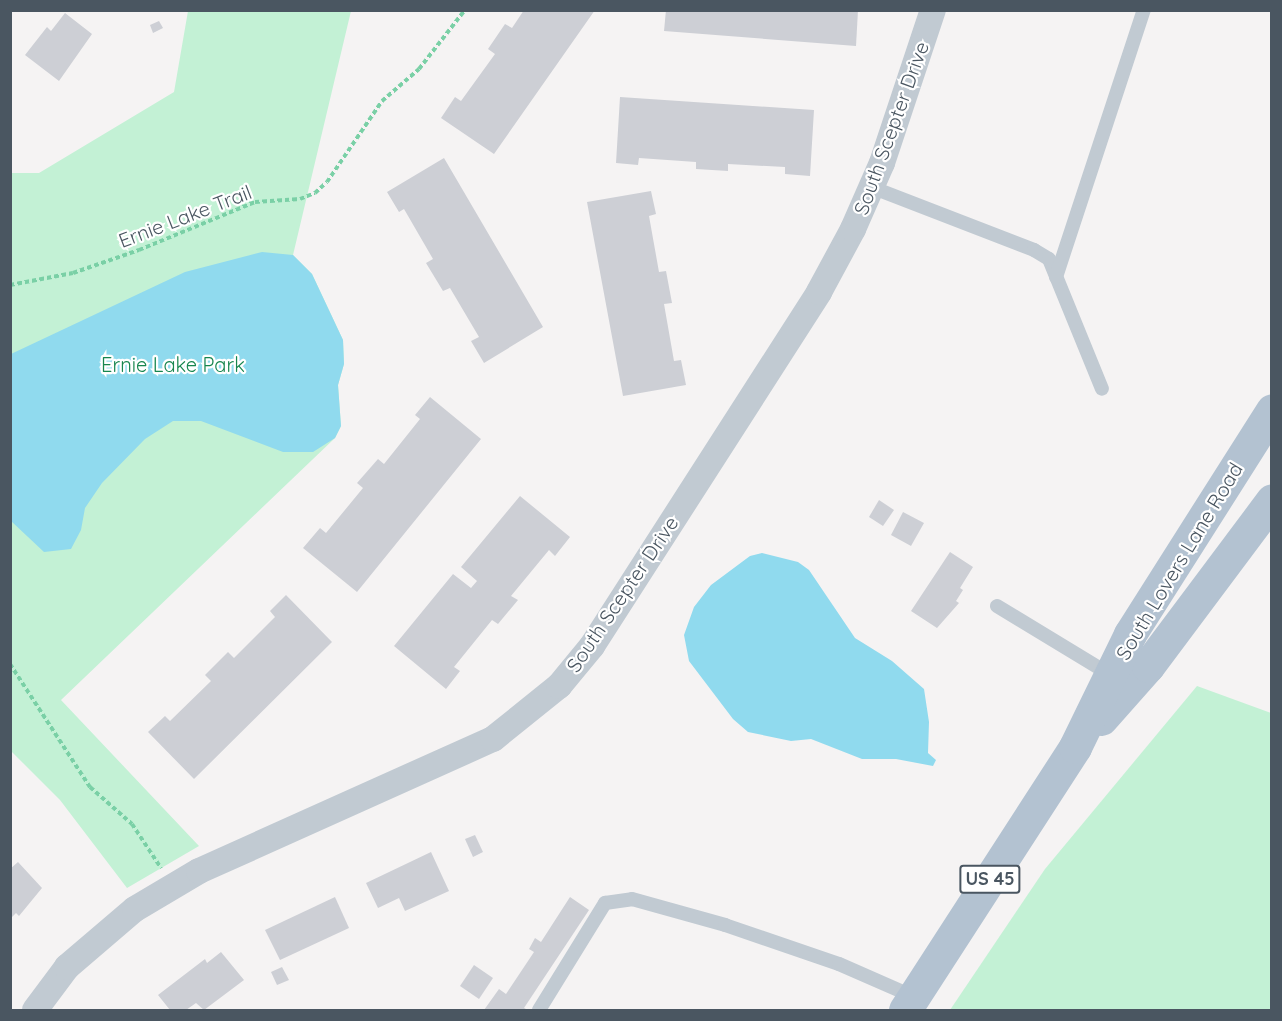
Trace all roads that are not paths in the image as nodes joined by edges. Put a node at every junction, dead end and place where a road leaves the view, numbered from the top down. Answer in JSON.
{"nodes":[{"id":1,"x":933,"y":10,"type":"edge"},
{"id":2,"x":1144,"y":10,"type":"edge"},
{"id":3,"x":871,"y":187,"type":"junction"},
{"id":4,"x":1056,"y":277,"type":"junction"},
{"id":5,"x":1102,"y":389,"type":"dead end"},
{"id":6,"x":1272,"y":410,"type":"edge"},
{"id":7,"x":1272,"y":500,"type":"edge"},
{"id":8,"x":997,"y":606,"type":"dead end"},
{"id":9,"x":1120,"y":681,"type":"junction"},
{"id":10,"x":909,"y":1004,"type":"edge"},
{"id":11,"x":35,"y":1011,"type":"edge"},
{"id":12,"x":539,"y":1011,"type":"edge"}],
"edges":[{"from":1,"to":3,"type":"street","name":"South Scepter Drive"},
{"from":2,"to":4,"type":"lane"},
{"from":3,"to":4,"type":"lane"},
{"from":3,"to":11,"type":"street","name":"South Scepter Drive"},
{"from":4,"to":5,"type":"lane"},
{"from":6,"to":9,"type":"main road","name":"South Lovers Lane Road","number":"US 45"},
{"from":7,"to":9,"type":"main road","name":"South Lovers Lane Road","number":"US 45"},
{"from":8,"to":9,"type":"lane"},
{"from":9,"to":10,"type":"main road","name":"South Lovers Lane Road","number":"US 45"},
{"from":10,"to":12,"type":"lane"}]}
